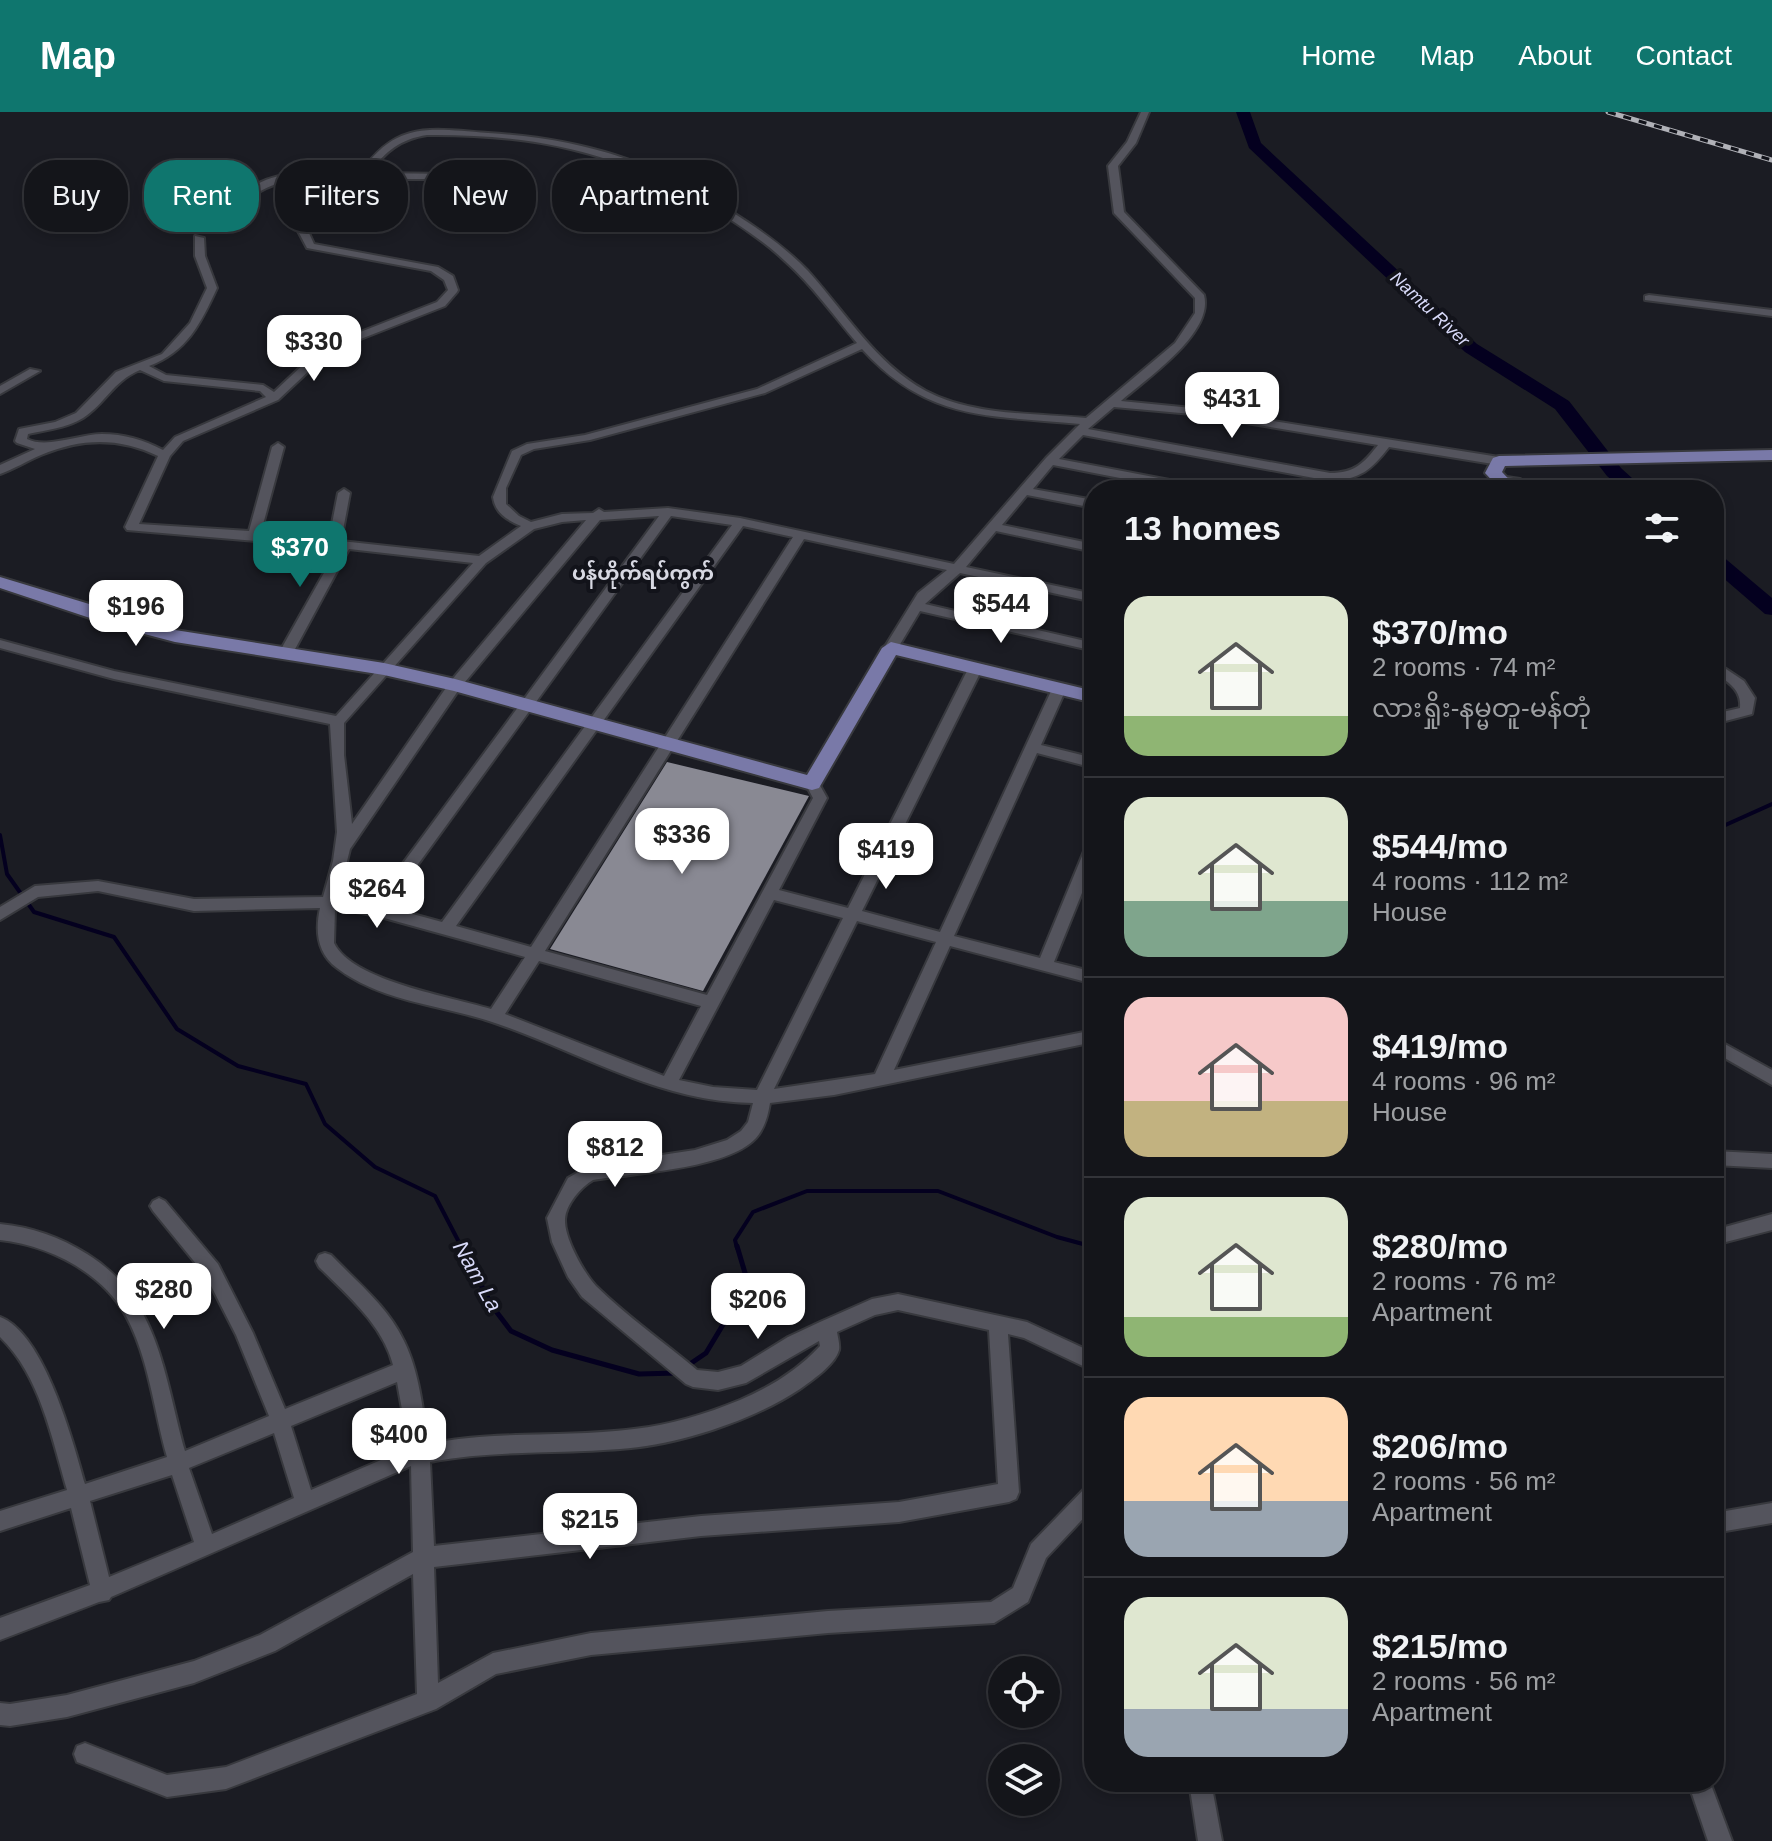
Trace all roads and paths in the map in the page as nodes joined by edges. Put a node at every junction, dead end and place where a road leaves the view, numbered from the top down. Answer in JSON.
{"nodes":[{"id":1,"x":1145,"y":112,"type":"edge"},
{"id":2,"x":373,"y":160,"type":"edge"},
{"id":3,"x":302,"y":232,"type":"edge"},
{"id":4,"x":199,"y":238,"type":"dead end"},
{"id":5,"x":1649,"y":298,"type":"dead end"},
{"id":6,"x":1772,"y":313,"type":"edge"},
{"id":7,"x":863,"y":344,"type":"junction"},
{"id":8,"x":138,"y":365,"type":"junction"},
{"id":9,"x":34,"y":371,"type":"dead end"},
{"id":10,"x":0,"y":391,"type":"edge"},
{"id":11,"x":274,"y":398,"type":"junction"},
{"id":12,"x":1110,"y":403,"type":"junction"},
{"id":13,"x":1084,"y":426,"type":"junction"},
{"id":14,"x":52,"y":444,"type":"junction"},
{"id":15,"x":1385,"y":444,"type":"junction"},
{"id":16,"x":278,"y":447,"type":"dead end"},
{"id":17,"x":165,"y":455,"type":"junction"},
{"id":18,"x":1772,"y":455,"type":"edge"},
{"id":19,"x":1507,"y":460,"type":"junction"},
{"id":20,"x":1050,"y":461,"type":"junction"},
{"id":21,"x":0,"y":470,"type":"edge"},
{"id":22,"x":1149,"y":480,"type":"edge"},
{"id":23,"x":1317,"y":480,"type":"edge"},
{"id":24,"x":1342,"y":480,"type":"edge"},
{"id":25,"x":1500,"y":480,"type":"edge"},
{"id":26,"x":1025,"y":491,"type":"junction"},
{"id":27,"x":344,"y":493,"type":"dead end"},
{"id":28,"x":1084,"y":502,"type":"edge"},
{"id":29,"x":668,"y":512,"type":"junction"},
{"id":30,"x":599,"y":513,"type":"junction"},
{"id":31,"x":740,"y":522,"type":"junction"},
{"id":32,"x":530,"y":526,"type":"junction"},
{"id":33,"x":995,"y":527,"type":"junction"},
{"id":34,"x":801,"y":534,"type":"junction"},
{"id":35,"x":254,"y":535,"type":"junction"},
{"id":36,"x":340,"y":544,"type":"junction"},
{"id":37,"x":1084,"y":546,"type":"edge"},
{"id":38,"x":482,"y":560,"type":"junction"},
{"id":39,"x":958,"y":568,"type":"junction"},
{"id":40,"x":0,"y":582,"type":"edge"},
{"id":41,"x":1084,"y":596,"type":"edge"},
{"id":42,"x":917,"y":606,"type":"junction"},
{"id":43,"x":0,"y":644,"type":"edge"},
{"id":44,"x":1084,"y":645,"type":"edge"},
{"id":45,"x":891,"y":648,"type":"junction"},
{"id":46,"x":287,"y":651,"type":"junction"},
{"id":47,"x":384,"y":669,"type":"junction"},
{"id":48,"x":975,"y":669,"type":"junction"},
{"id":49,"x":1724,"y":673,"type":"edge"},
{"id":50,"x":455,"y":685,"type":"junction"},
{"id":51,"x":1059,"y":689,"type":"junction"},
{"id":52,"x":1084,"y":695,"type":"edge"},
{"id":53,"x":526,"y":705,"type":"junction"},
{"id":54,"x":1724,"y":717,"type":"edge"},
{"id":55,"x":339,"y":721,"type":"junction"},
{"id":56,"x":595,"y":723,"type":"junction"},
{"id":57,"x":668,"y":742,"type":"junction"},
{"id":58,"x":1032,"y":747,"type":"junction"},
{"id":59,"x":1084,"y":760,"type":"edge"},
{"id":60,"x":812,"y":783,"type":"junction"},
{"id":61,"x":344,"y":848,"type":"junction"},
{"id":62,"x":1084,"y":869,"type":"edge"},
{"id":63,"x":770,"y":893,"type":"junction"},
{"id":64,"x":331,"y":902,"type":"junction"},
{"id":65,"x":377,"y":910,"type":"junction"},
{"id":66,"x":0,"y":914,"type":"edge"},
{"id":67,"x":852,"y":915,"type":"junction"},
{"id":68,"x":446,"y":929,"type":"junction"},
{"id":69,"x":945,"y":940,"type":"junction"},
{"id":70,"x":535,"y":953,"type":"junction"},
{"id":71,"x":1045,"y":965,"type":"junction"},
{"id":72,"x":1084,"y":975,"type":"edge"},
{"id":73,"x":709,"y":1002,"type":"junction"},
{"id":74,"x":495,"y":1017,"type":"junction"},
{"id":75,"x":1084,"y":1038,"type":"edge"},
{"id":76,"x":1724,"y":1049,"type":"edge"},
{"id":77,"x":1724,"y":1050,"type":"edge"},
{"id":78,"x":1772,"y":1066,"type":"edge"},
{"id":79,"x":1772,"y":1078,"type":"edge"},
{"id":80,"x":881,"y":1079,"type":"junction"},
{"id":81,"x":668,"y":1084,"type":"junction"},
{"id":82,"x":762,"y":1096,"type":"junction"},
{"id":83,"x":1724,"y":1159,"type":"edge"},
{"id":84,"x":1772,"y":1161,"type":"edge"},
{"id":85,"x":159,"y":1206,"type":"dead end"},
{"id":86,"x":1772,"y":1222,"type":"edge"},
{"id":87,"x":0,"y":1232,"type":"edge"},
{"id":88,"x":1724,"y":1234,"type":"edge"},
{"id":89,"x":325,"y":1261,"type":"dead end"},
{"id":90,"x":998,"y":1323,"type":"junction"},
{"id":91,"x":0,"y":1325,"type":"edge"},
{"id":92,"x":827,"y":1328,"type":"junction"},
{"id":93,"x":1084,"y":1358,"type":"edge"},
{"id":94,"x":403,"y":1370,"type":"junction"},
{"id":95,"x":279,"y":1418,"type":"junction"},
{"id":96,"x":421,"y":1454,"type":"junction"},
{"id":97,"x":178,"y":1463,"type":"junction"},
{"id":98,"x":78,"y":1499,"type":"junction"},
{"id":99,"x":305,"y":1502,"type":"junction"},
{"id":100,"x":1084,"y":1503,"type":"edge"},
{"id":101,"x":1772,"y":1513,"type":"edge"},
{"id":102,"x":0,"y":1521,"type":"edge"},
{"id":103,"x":1724,"y":1521,"type":"edge"},
{"id":104,"x":205,"y":1544,"type":"junction"},
{"id":105,"x":422,"y":1558,"type":"junction"},
{"id":106,"x":102,"y":1593,"type":"junction"},
{"id":107,"x":0,"y":1629,"type":"edge"},
{"id":108,"x":428,"y":1701,"type":"junction"},
{"id":109,"x":0,"y":1714,"type":"edge"},
{"id":110,"x":85,"y":1754,"type":"dead end"},
{"id":111,"x":1202,"y":1792,"type":"edge"},
{"id":112,"x":1703,"y":1792,"type":"edge"},
{"id":113,"x":1210,"y":1841,"type":"edge"},
{"id":114,"x":1720,"y":1841,"type":"edge"}],
"edges":[{"from":1,"to":12,"type":"street"},
{"from":2,"to":7,"type":"street"},
{"from":3,"to":11,"type":"street"},
{"from":4,"to":8,"type":"street"},
{"from":5,"to":6,"type":"street"},
{"from":7,"to":13,"type":"street"},
{"from":7,"to":32,"type":"street"},
{"from":8,"to":11,"type":"street"},
{"from":8,"to":14,"type":"street"},
{"from":9,"to":10,"type":"street"},
{"from":11,"to":17,"type":"street"},
{"from":12,"to":13,"type":"street"},
{"from":12,"to":15,"type":"street"},
{"from":13,"to":20,"type":"street"},
{"from":13,"to":23,"type":"street"},
{"from":14,"to":17,"type":"street"},
{"from":14,"to":21,"type":"street"},
{"from":15,"to":19,"type":"street"},
{"from":15,"to":24,"type":"street"},
{"from":16,"to":35,"type":"street"},
{"from":17,"to":35,"type":"street"},
{"from":18,"to":19,"type":"main road"},
{"from":19,"to":25,"type":"main road"},
{"from":20,"to":22,"type":"street"},
{"from":20,"to":26,"type":"street"},
{"from":26,"to":28,"type":"street"},
{"from":26,"to":33,"type":"street"},
{"from":27,"to":36,"type":"street"},
{"from":29,"to":30,"type":"street"},
{"from":29,"to":31,"type":"street"},
{"from":29,"to":53,"type":"street"},
{"from":30,"to":32,"type":"street"},
{"from":30,"to":50,"type":"street"},
{"from":31,"to":34,"type":"street"},
{"from":31,"to":56,"type":"street"},
{"from":32,"to":38,"type":"street"},
{"from":33,"to":37,"type":"street"},
{"from":33,"to":39,"type":"street"},
{"from":34,"to":39,"type":"street"},
{"from":34,"to":57,"type":"street"},
{"from":35,"to":36,"type":"street"},
{"from":36,"to":38,"type":"street"},
{"from":36,"to":46,"type":"street"},
{"from":38,"to":47,"type":"street"},
{"from":39,"to":41,"type":"street"},
{"from":39,"to":42,"type":"street"},
{"from":40,"to":46,"type":"main road"},
{"from":42,"to":44,"type":"street"},
{"from":42,"to":45,"type":"street"},
{"from":43,"to":55,"type":"street"},
{"from":45,"to":48,"type":"main road"},
{"from":45,"to":60,"type":"main road"},
{"from":46,"to":47,"type":"main road"},
{"from":47,"to":50,"type":"main road"},
{"from":47,"to":55,"type":"street"},
{"from":48,"to":51,"type":"main road"},
{"from":48,"to":67,"type":"street"},
{"from":49,"to":54,"type":"street"},
{"from":50,"to":53,"type":"main road"},
{"from":50,"to":61,"type":"street"},
{"from":51,"to":52,"type":"main road"},
{"from":51,"to":58,"type":"street"},
{"from":53,"to":56,"type":"main road"},
{"from":53,"to":65,"type":"street"},
{"from":55,"to":61,"type":"street"},
{"from":56,"to":57,"type":"main road"},
{"from":56,"to":68,"type":"street"},
{"from":57,"to":60,"type":"main road"},
{"from":57,"to":70,"type":"street"},
{"from":58,"to":59,"type":"street"},
{"from":58,"to":69,"type":"street"},
{"from":60,"to":63,"type":"street"},
{"from":61,"to":64,"type":"street"},
{"from":62,"to":71,"type":"street"},
{"from":63,"to":67,"type":"street"},
{"from":63,"to":73,"type":"street"},
{"from":64,"to":65,"type":"street"},
{"from":64,"to":66,"type":"street"},
{"from":64,"to":74,"type":"street"},
{"from":65,"to":68,"type":"street"},
{"from":67,"to":69,"type":"street"},
{"from":67,"to":82,"type":"street"},
{"from":68,"to":70,"type":"street"},
{"from":69,"to":71,"type":"street"},
{"from":69,"to":80,"type":"street"},
{"from":70,"to":73,"type":"street"},
{"from":70,"to":74,"type":"street"},
{"from":71,"to":72,"type":"street"},
{"from":73,"to":81,"type":"street"},
{"from":74,"to":81,"type":"street"},
{"from":75,"to":80,"type":"street"},
{"from":76,"to":78,"type":"street"},
{"from":77,"to":79,"type":"street"},
{"from":80,"to":82,"type":"street"},
{"from":81,"to":82,"type":"street"},
{"from":82,"to":92,"type":"street"},
{"from":83,"to":84,"type":"street"},
{"from":85,"to":95,"type":"street"},
{"from":86,"to":88,"type":"street"},
{"from":87,"to":97,"type":"street"},
{"from":89,"to":94,"type":"street"},
{"from":90,"to":92,"type":"street"},
{"from":90,"to":93,"type":"street"},
{"from":90,"to":105,"type":"street"},
{"from":91,"to":98,"type":"street"},
{"from":92,"to":96,"type":"street"},
{"from":94,"to":95,"type":"street"},
{"from":94,"to":96,"type":"street"},
{"from":95,"to":97,"type":"street"},
{"from":95,"to":99,"type":"street"},
{"from":96,"to":99,"type":"street"},
{"from":96,"to":105,"type":"street"},
{"from":97,"to":98,"type":"street"},
{"from":97,"to":104,"type":"street"},
{"from":98,"to":102,"type":"street"},
{"from":98,"to":106,"type":"street"},
{"from":99,"to":104,"type":"street"},
{"from":100,"to":108,"type":"street"},
{"from":101,"to":103,"type":"street"},
{"from":104,"to":106,"type":"street"},
{"from":105,"to":108,"type":"street"},
{"from":105,"to":109,"type":"street"},
{"from":106,"to":107,"type":"street"},
{"from":108,"to":110,"type":"street"},
{"from":111,"to":113,"type":"street"},
{"from":112,"to":114,"type":"street"}]}
